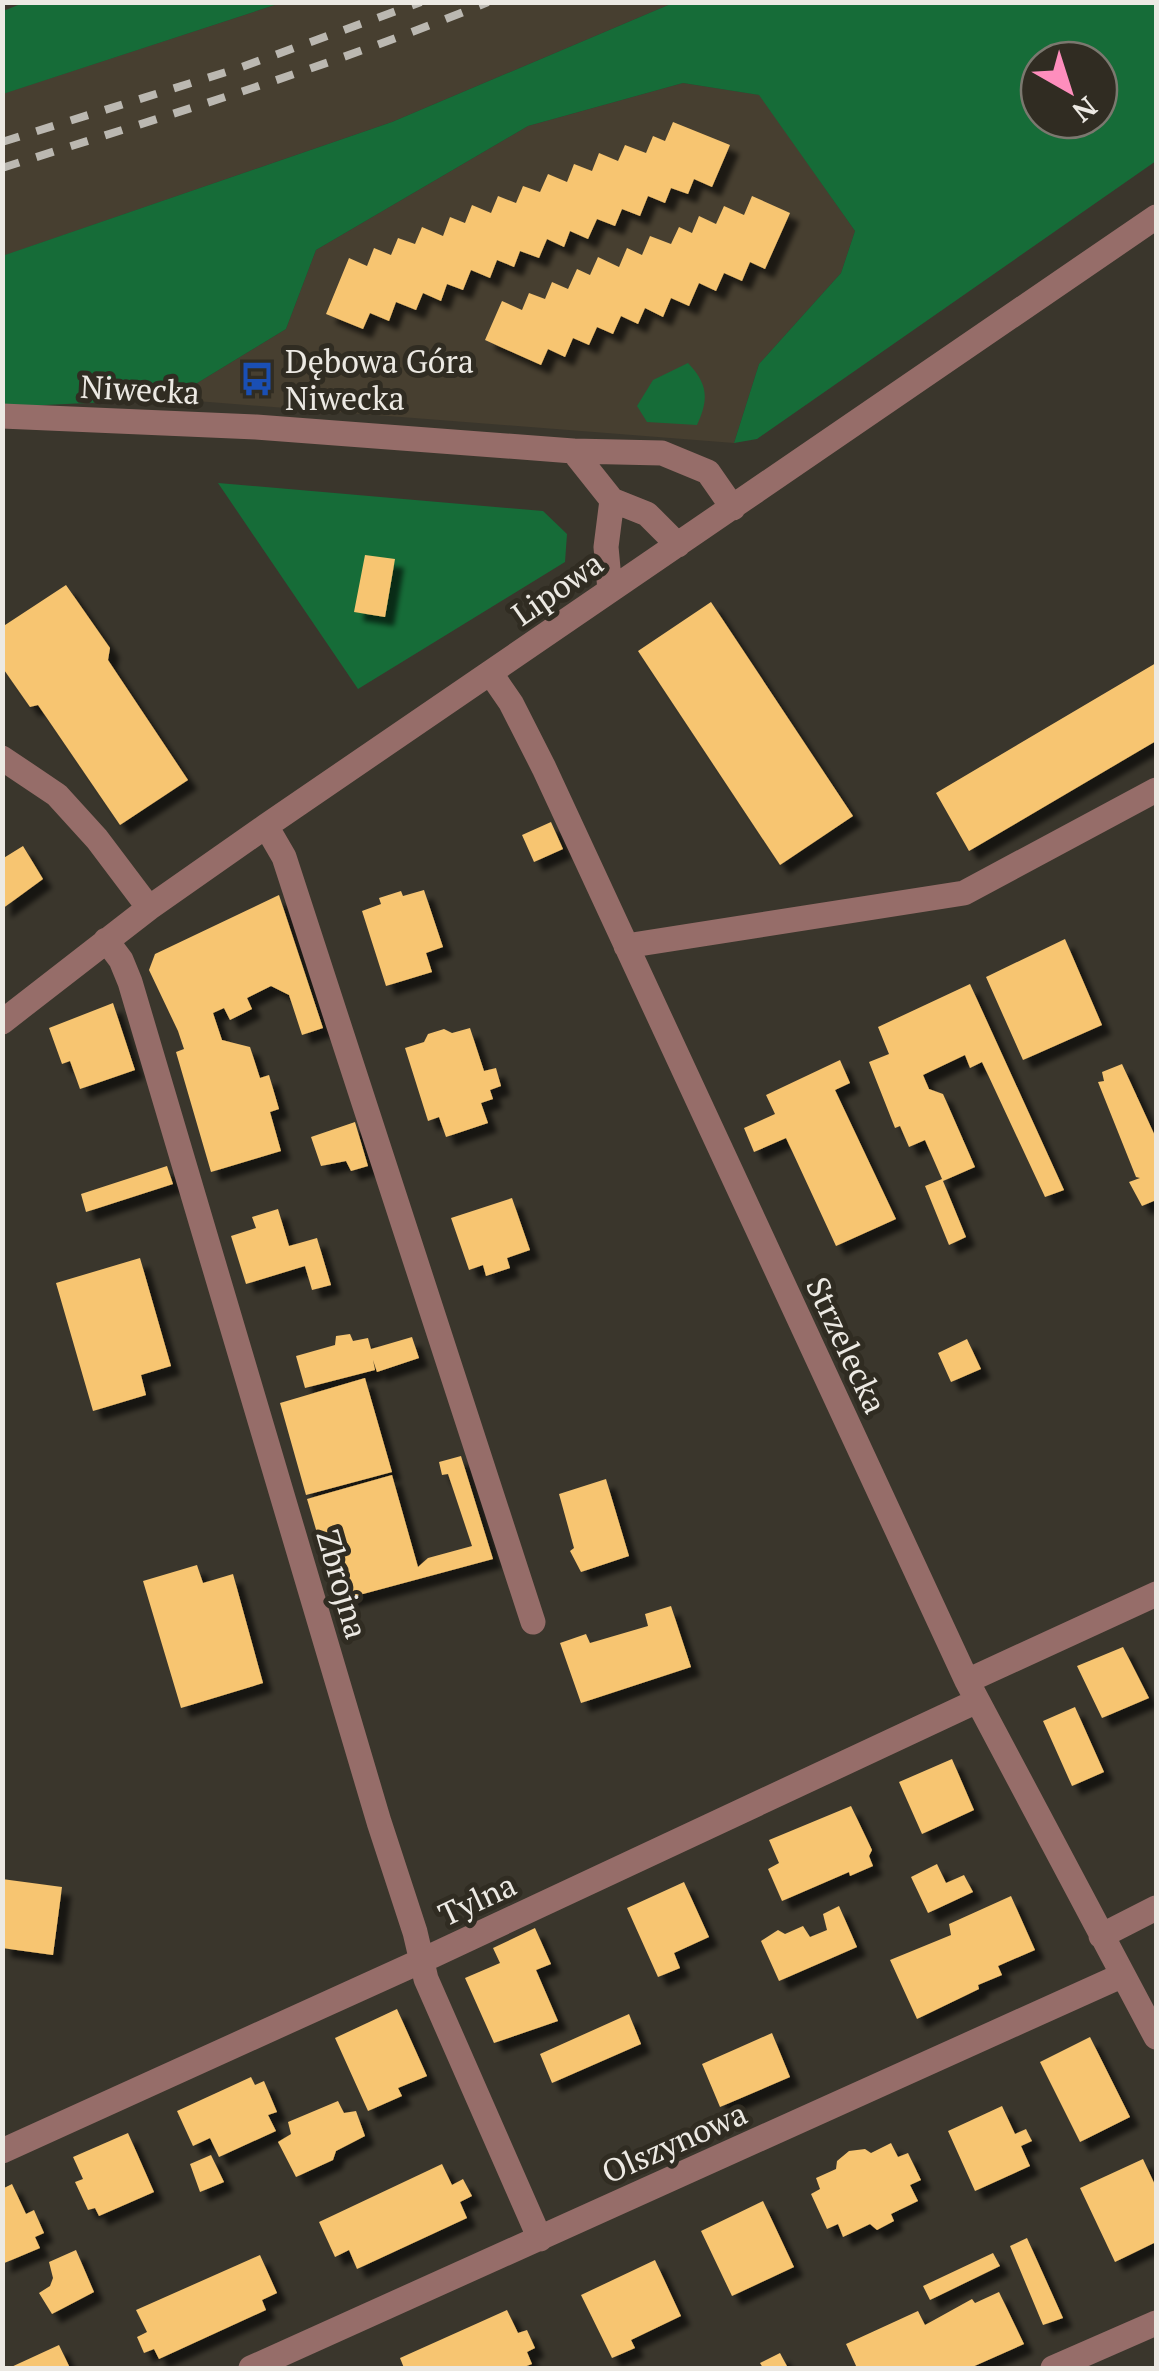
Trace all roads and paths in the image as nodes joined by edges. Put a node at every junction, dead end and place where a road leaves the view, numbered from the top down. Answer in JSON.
{"nodes":[{"id":1,"x":1156,"y":217,"type":"edge"},
{"id":2,"x":2,"y":416,"type":"edge"},
{"id":3,"x":573,"y":451,"type":"junction"},
{"id":4,"x":612,"y":500,"type":"junction"},
{"id":5,"x":733,"y":508,"type":"junction"},
{"id":6,"x":678,"y":545,"type":"junction"},
{"id":7,"x":610,"y":590,"type":"junction"},
{"id":8,"x":492,"y":674,"type":"junction"},
{"id":9,"x":2,"y":758,"type":"edge"},
{"id":10,"x":1156,"y":790,"type":"edge"},
{"id":11,"x":266,"y":826,"type":"junction"},
{"id":12,"x":149,"y":908,"type":"junction"},
{"id":13,"x":106,"y":940,"type":"junction"},
{"id":14,"x":626,"y":946,"type":"junction"},
{"id":15,"x":2,"y":1022,"type":"edge"},
{"id":16,"x":1156,"y":1594,"type":"edge"},
{"id":17,"x":533,"y":1622,"type":"dead end"},
{"id":18,"x":972,"y":1691,"type":"junction"},
{"id":19,"x":1156,"y":1908,"type":"edge"},
{"id":20,"x":1101,"y":1936,"type":"junction"},
{"id":21,"x":421,"y":1961,"type":"junction"},
{"id":22,"x":1123,"y":1975,"type":"junction"},
{"id":23,"x":1156,"y":2037,"type":"edge"},
{"id":24,"x":2,"y":2150,"type":"edge"},
{"id":25,"x":540,"y":2239,"type":"junction"},
{"id":26,"x":1156,"y":2323,"type":"edge"},
{"id":27,"x":251,"y":2368,"type":"edge"},
{"id":28,"x":1053,"y":2368,"type":"edge"}],
"edges":[{"from":1,"to":5,"type":"street","name":"Lipowa"},
{"from":2,"to":3,"type":"street","name":"Niwecka"},
{"from":3,"to":4,"type":"street"},
{"from":3,"to":5,"type":"street","name":"Niwecka"},
{"from":4,"to":6,"type":"street"},
{"from":4,"to":7,"type":"street"},
{"from":5,"to":6,"type":"street","name":"Lipowa"},
{"from":6,"to":7,"type":"street","name":"Lipowa"},
{"from":7,"to":8,"type":"street","name":"Lipowa"},
{"from":8,"to":11,"type":"street","name":"Lipowa"},
{"from":8,"to":14,"type":"street","name":"Strzelecka"},
{"from":9,"to":12,"type":"street"},
{"from":10,"to":14,"type":"street"},
{"from":11,"to":12,"type":"street","name":"Lipowa"},
{"from":11,"to":17,"type":"street"},
{"from":12,"to":13,"type":"street","name":"Lipowa"},
{"from":13,"to":15,"type":"street","name":"Lipowa"},
{"from":13,"to":21,"type":"street","name":"Zbrojna"},
{"from":14,"to":18,"type":"street","name":"Strzelecka"},
{"from":16,"to":18,"type":"street","name":"Tylna"},
{"from":18,"to":20,"type":"street","name":"Strzelecka"},
{"from":18,"to":21,"type":"street","name":"Tylna"},
{"from":19,"to":20,"type":"street"},
{"from":20,"to":22,"type":"street","name":"Strzelecka"},
{"from":21,"to":24,"type":"street","name":"Tylna"},
{"from":21,"to":25,"type":"street","name":"Zbrojna"},
{"from":22,"to":23,"type":"street","name":"Strzelecka"},
{"from":22,"to":25,"type":"street","name":"Olszynowa"},
{"from":25,"to":27,"type":"street","name":"Olszynowa"},
{"from":26,"to":28,"type":"street"}]}
